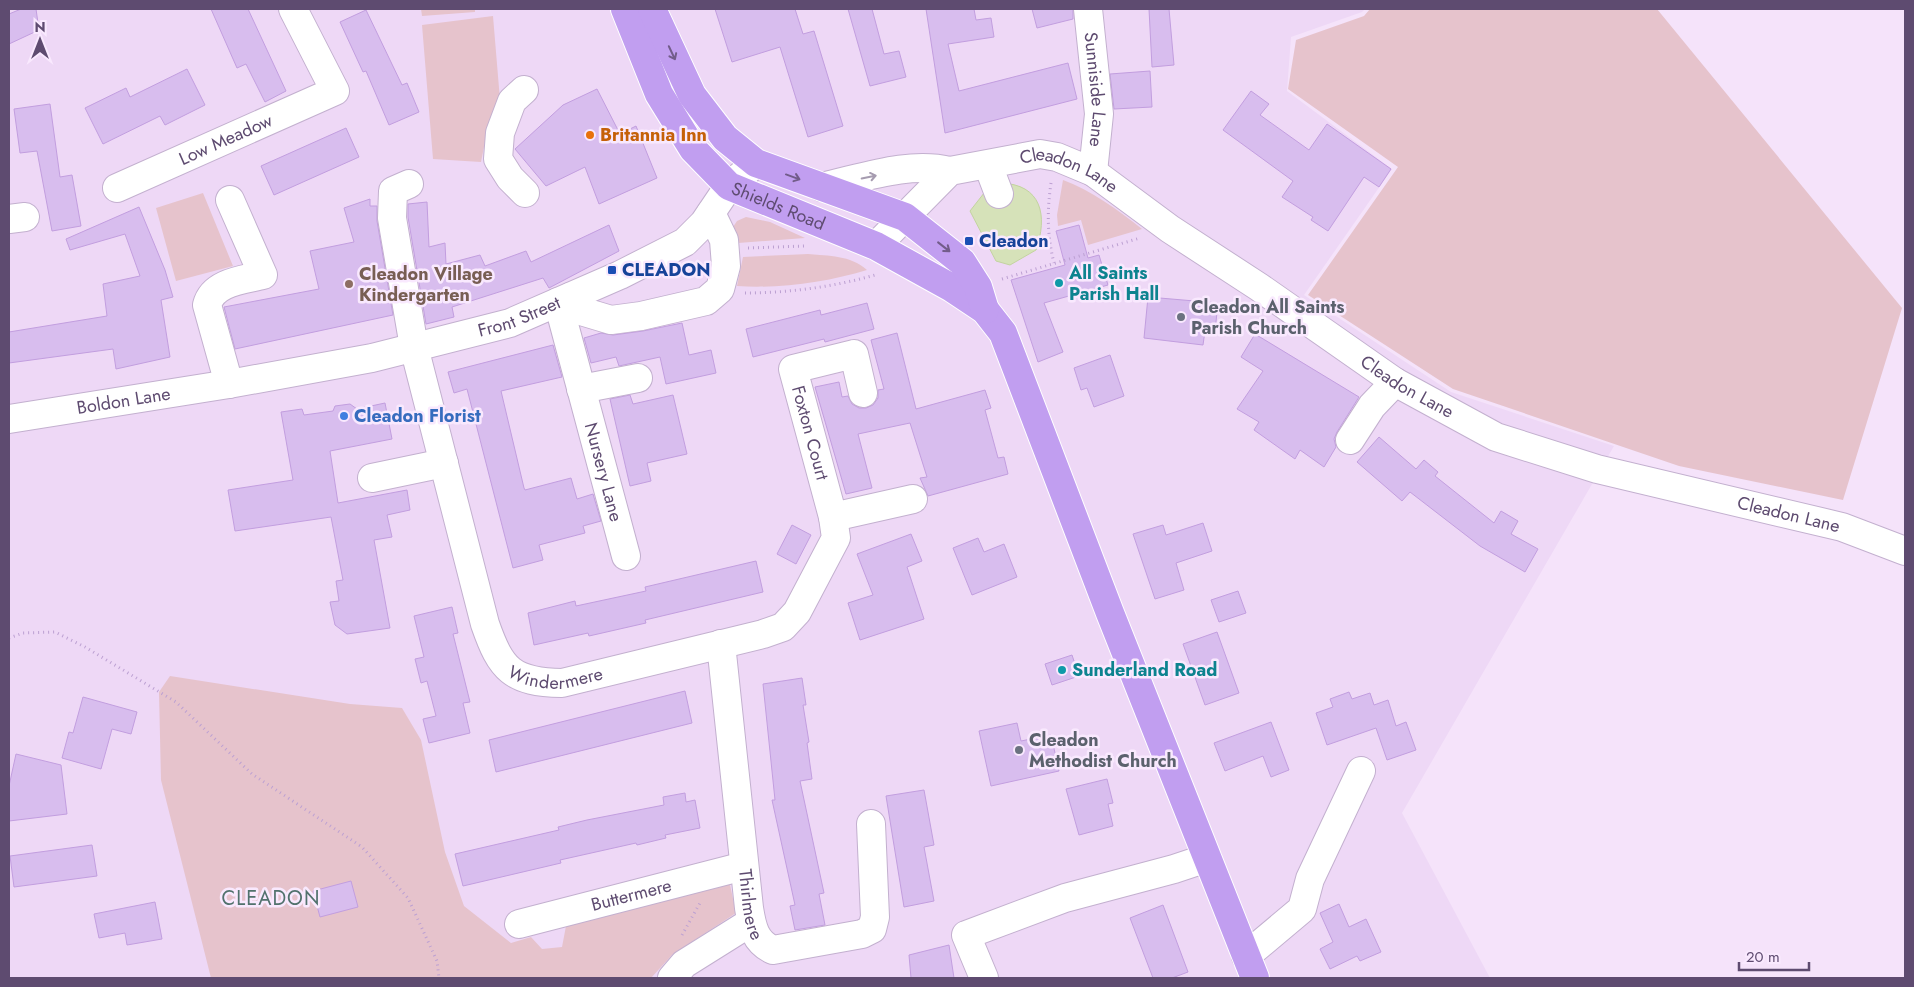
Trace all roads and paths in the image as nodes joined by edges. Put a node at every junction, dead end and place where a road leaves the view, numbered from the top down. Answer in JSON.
{"nodes":[{"id":1,"x":293,"y":9,"type":"edge"},
{"id":2,"x":626,"y":9,"type":"edge"},
{"id":3,"x":652,"y":9,"type":"edge"},
{"id":4,"x":1088,"y":9,"type":"edge"},
{"id":5,"x":524,"y":90,"type":"dead end"},
{"id":6,"x":1058,"y":157,"type":"junction"},
{"id":7,"x":756,"y":163,"type":"junction"},
{"id":8,"x":988,"y":164,"type":"junction"},
{"id":9,"x":950,"y":171,"type":"junction"},
{"id":10,"x":1093,"y":172,"type":"junction"},
{"id":11,"x":409,"y":184,"type":"dead end"},
{"id":12,"x":729,"y":186,"type":"junction"},
{"id":13,"x":821,"y":187,"type":"junction"},
{"id":14,"x":117,"y":188,"type":"dead end"},
{"id":15,"x":525,"y":192,"type":"dead end"},
{"id":16,"x":999,"y":194,"type":"dead end"},
{"id":17,"x":230,"y":200,"type":"dead end"},
{"id":18,"x":711,"y":213,"type":"junction"},
{"id":19,"x":905,"y":217,"type":"junction"},
{"id":20,"x":1170,"y":229,"type":"junction"},
{"id":21,"x":813,"y":246,"type":"dead end"},
{"id":22,"x":876,"y":246,"type":"junction"},
{"id":23,"x":725,"y":249,"type":"junction"},
{"id":24,"x":1054,"y":263,"type":"junction"},
{"id":25,"x":910,"y":264,"type":"junction"},
{"id":26,"x":720,"y":289,"type":"junction"},
{"id":27,"x":982,"y":298,"type":"junction"},
{"id":28,"x":564,"y":300,"type":"junction"},
{"id":29,"x":414,"y":347,"type":"junction"},
{"id":30,"x":638,"y":378,"type":"dead end"},
{"id":31,"x":1395,"y":382,"type":"junction"},
{"id":32,"x":233,"y":383,"type":"junction"},
{"id":33,"x":581,"y":389,"type":"junction"},
{"id":34,"x":863,"y":393,"type":"dead end"},
{"id":35,"x":9,"y":419,"type":"edge"},
{"id":36,"x":1350,"y":440,"type":"dead end"},
{"id":37,"x":444,"y":463,"type":"junction"},
{"id":38,"x":372,"y":478,"type":"dead end"},
{"id":39,"x":913,"y":499,"type":"dead end"},
{"id":40,"x":834,"y":517,"type":"junction"},
{"id":41,"x":1905,"y":550,"type":"edge"},
{"id":42,"x":626,"y":556,"type":"dead end"},
{"id":43,"x":9,"y":638,"type":"edge"},
{"id":44,"x":721,"y":644,"type":"junction"},
{"id":45,"x":1360,"y":771,"type":"dead end"},
{"id":46,"x":871,"y":824,"type":"dead end"},
{"id":47,"x":1208,"y":858,"type":"junction"},
{"id":48,"x":733,"y":869,"type":"junction"},
{"id":49,"x":751,"y":922,"type":"junction"},
{"id":50,"x":536,"y":928,"type":"dead end"},
{"id":51,"x":681,"y":937,"type":"dead end"},
{"id":52,"x":1251,"y":967,"type":"edge"},
{"id":53,"x":439,"y":978,"type":"edge"},
{"id":54,"x":672,"y":978,"type":"edge"},
{"id":55,"x":984,"y":978,"type":"edge"}],
"edges":[{"from":1,"to":14,"type":"street","name":"Low Meadow"},
{"from":2,"to":12,"type":"highway","name":"Shields Road"},
{"from":3,"to":7,"type":"highway","name":"Shields Road","one_way":true},
{"from":4,"to":10,"type":"street","name":"Sunniside Lane"},
{"from":5,"to":15,"type":"street"},
{"from":6,"to":8,"type":"street","name":"Cleadon Lane"},
{"from":6,"to":10,"type":"street","name":"Cleadon Lane"},
{"from":6,"to":24,"type":"path"},
{"from":7,"to":12,"type":"street","name":"Front Street"},
{"from":7,"to":13,"type":"highway","name":"Shields Road","one_way":true},
{"from":8,"to":9,"type":"street","name":"Cleadon Lane"},
{"from":8,"to":16,"type":"street"},
{"from":13,"to":9,"type":"street","name":"Cleadon Lane","one_way":true},
{"from":9,"to":19,"type":"street"},
{"from":10,"to":20,"type":"street","name":"Cleadon Lane"},
{"from":11,"to":29,"type":"street","name":"Windermere"},
{"from":12,"to":18,"type":"street","name":"Front Street"},
{"from":12,"to":22,"type":"highway","name":"Shields Road"},
{"from":13,"to":19,"type":"highway","name":"Shields Road"},
{"from":17,"to":32,"type":"street"},
{"from":18,"to":23,"type":"street"},
{"from":18,"to":28,"type":"street","name":"Front Street"},
{"from":19,"to":22,"type":"street"},
{"from":19,"to":27,"type":"highway","name":"Shields Road","one_way":true},
{"from":20,"to":24,"type":"path"},
{"from":20,"to":31,"type":"street","name":"Cleadon Lane"},
{"from":21,"to":23,"type":"path"},
{"from":22,"to":25,"type":"highway","name":"Shields Road"},
{"from":23,"to":26,"type":"street"},
{"from":24,"to":27,"type":"path"},
{"from":25,"to":26,"type":"path"},
{"from":25,"to":27,"type":"highway","name":"Shields Road"},
{"from":26,"to":28,"type":"street"},
{"from":27,"to":47,"type":"highway","name":"Shields Road"},
{"from":28,"to":29,"type":"street","name":"Front Street"},
{"from":28,"to":33,"type":"street","name":"Nursery Lane"},
{"from":29,"to":32,"type":"street","name":"Front Street"},
{"from":29,"to":37,"type":"street","name":"Windermere"},
{"from":30,"to":33,"type":"street"},
{"from":31,"to":36,"type":"street"},
{"from":31,"to":41,"type":"street","name":"Cleadon Lane"},
{"from":32,"to":35,"type":"street","name":"Boldon Lane"},
{"from":33,"to":42,"type":"street","name":"Nursery Lane"},
{"from":34,"to":40,"type":"street","name":"Foxton Court"},
{"from":37,"to":38,"type":"street"},
{"from":37,"to":44,"type":"street","name":"Windermere"},
{"from":39,"to":40,"type":"street"},
{"from":40,"to":44,"type":"street","name":"Windermere"},
{"from":43,"to":53,"type":"path"},
{"from":44,"to":48,"type":"street","name":"Thirlmere"},
{"from":45,"to":52,"type":"street"},
{"from":46,"to":49,"type":"street","name":"Thirlmere"},
{"from":47,"to":52,"type":"highway"},
{"from":47,"to":55,"type":"street"},
{"from":48,"to":49,"type":"street","name":"Thirlmere"},
{"from":48,"to":50,"type":"street","name":"Buttermere"},
{"from":48,"to":51,"type":"path"},
{"from":49,"to":54,"type":"street"}]}
